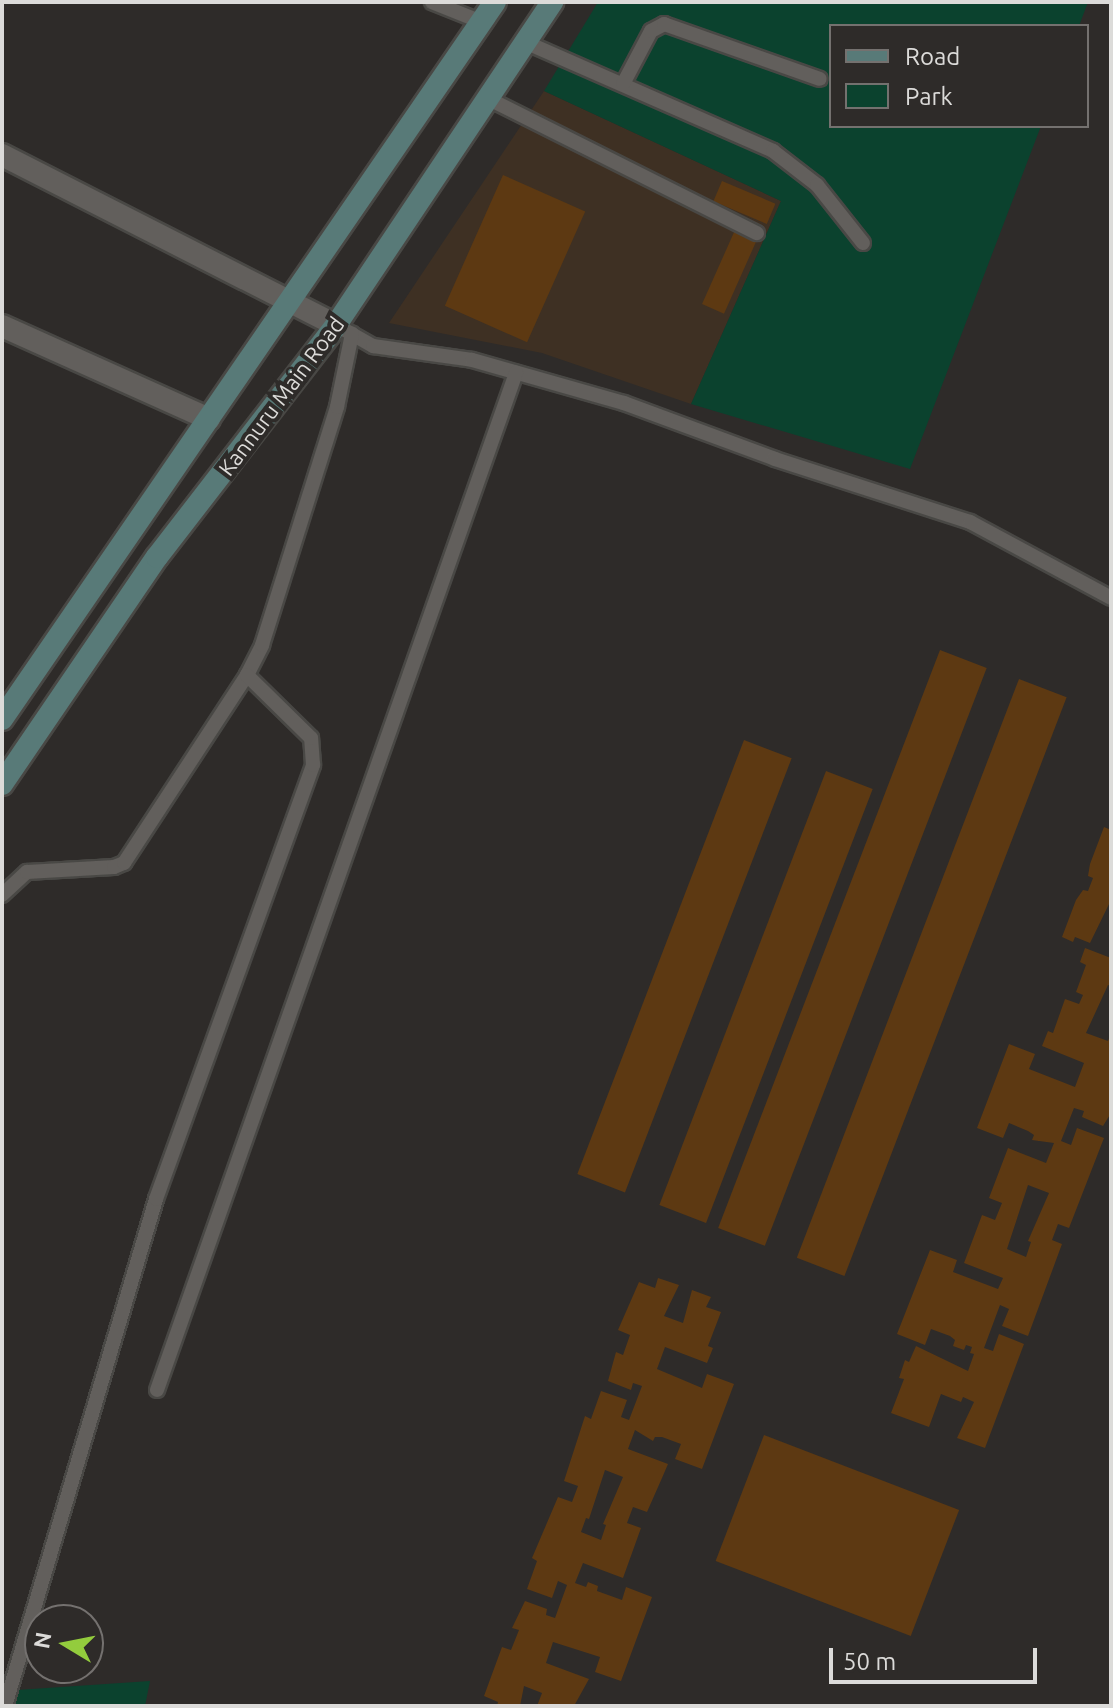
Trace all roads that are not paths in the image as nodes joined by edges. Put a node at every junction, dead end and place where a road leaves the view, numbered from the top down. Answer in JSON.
{"nodes":[{"id":1,"x":432,"y":2,"type":"edge"},
{"id":2,"x":495,"y":2,"type":"edge"},
{"id":3,"x":552,"y":2,"type":"edge"},
{"id":4,"x":482,"y":22,"type":"junction"},
{"id":5,"x":525,"y":42,"type":"junction"},
{"id":6,"x":820,"y":79,"type":"dead end"},
{"id":7,"x":623,"y":84,"type":"junction"},
{"id":8,"x":487,"y":98,"type":"junction"},
{"id":9,"x":2,"y":155,"type":"edge"},
{"id":10,"x":757,"y":233,"type":"dead end"},
{"id":11,"x":863,"y":243,"type":"dead end"},
{"id":12,"x":291,"y":301,"type":"junction"},
{"id":13,"x":2,"y":326,"type":"edge"},
{"id":14,"x":344,"y":329,"type":"junction"},
{"id":15,"x":516,"y":373,"type":"junction"},
{"id":16,"x":209,"y":419,"type":"junction"},
{"id":17,"x":1111,"y":598,"type":"edge"},
{"id":18,"x":247,"y":675,"type":"junction"},
{"id":19,"x":2,"y":719,"type":"edge"},
{"id":20,"x":2,"y":784,"type":"edge"},
{"id":21,"x":2,"y":895,"type":"edge"},
{"id":22,"x":157,"y":1390,"type":"dead end"},
{"id":23,"x":5,"y":1706,"type":"edge"}],
"edges":[{"from":1,"to":4,"type":"lane"},
{"from":2,"to":4,"type":"main road"},
{"from":3,"to":5,"type":"main road","name":"Kannuru Main Road"},
{"from":4,"to":12,"type":"main road"},
{"from":5,"to":7,"type":"lane"},
{"from":5,"to":8,"type":"main road","name":"Kannuru Main Road"},
{"from":6,"to":7,"type":"lane"},
{"from":7,"to":11,"type":"lane"},
{"from":8,"to":10,"type":"lane"},
{"from":8,"to":14,"type":"main road","name":"Kannuru Main Road"},
{"from":9,"to":12,"type":"street"},
{"from":12,"to":14,"type":"street"},
{"from":12,"to":16,"type":"main road"},
{"from":13,"to":16,"type":"street"},
{"from":14,"to":15,"type":"lane"},
{"from":14,"to":18,"type":"lane"},
{"from":14,"to":20,"type":"main road","name":"Kannuru Main Road"},
{"from":15,"to":17,"type":"lane"},
{"from":15,"to":22,"type":"lane"},
{"from":16,"to":19,"type":"main road"},
{"from":18,"to":21,"type":"lane"},
{"from":18,"to":23,"type":"lane"}]}
